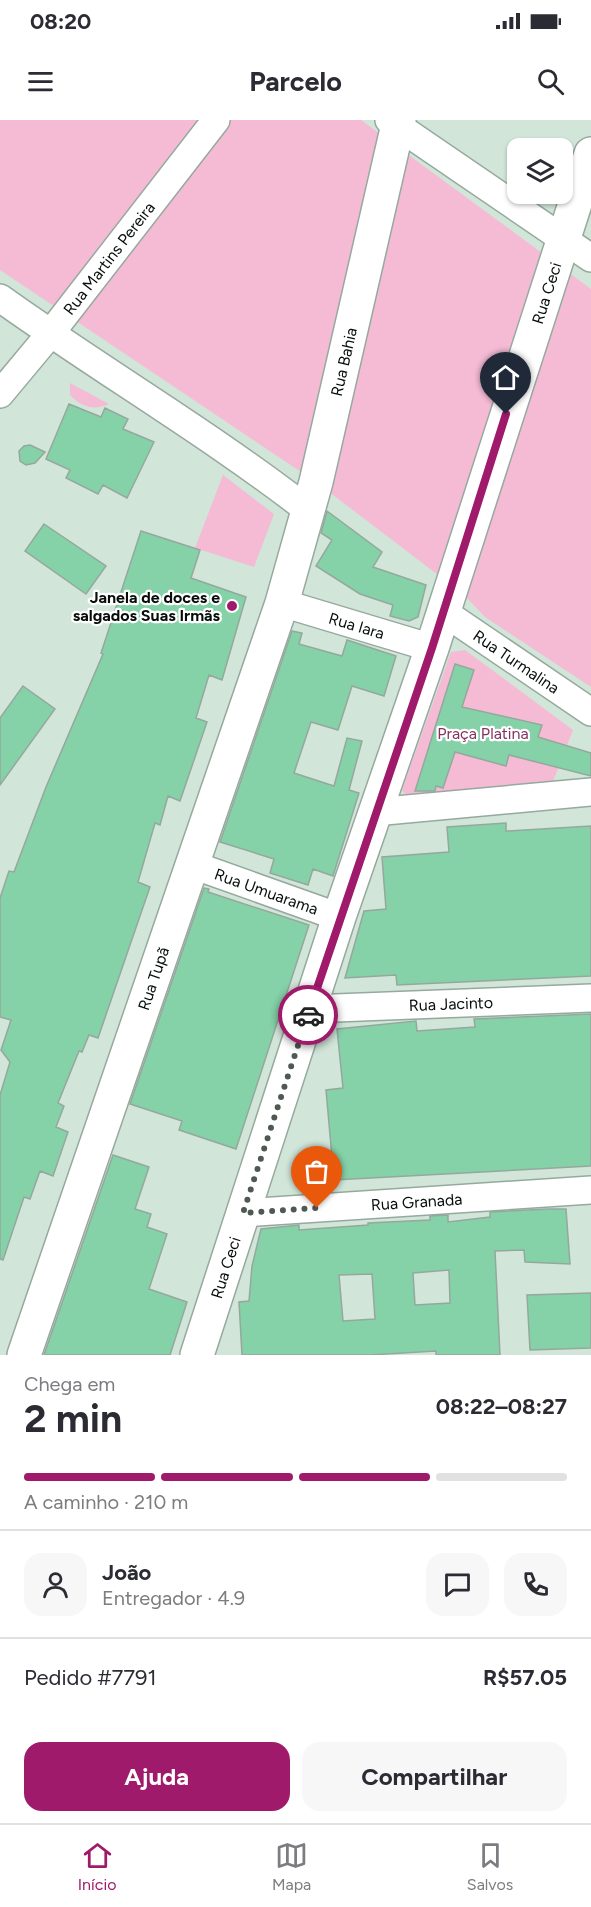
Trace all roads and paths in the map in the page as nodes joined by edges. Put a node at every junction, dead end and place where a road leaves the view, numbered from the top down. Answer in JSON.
{"nodes":[{"id":1,"x":216,"y":120,"type":"edge"},
{"id":2,"x":395,"y":122,"type":"edge"},
{"id":3,"x":591,"y":154,"type":"edge"},
{"id":4,"x":563,"y":240,"type":"junction"},
{"id":5,"x":591,"y":258,"type":"edge"},
{"id":6,"x":0,"y":298,"type":"edge"},
{"id":7,"x":50,"y":334,"type":"junction"},
{"id":8,"x":0,"y":394,"type":"edge"},
{"id":9,"x":309,"y":511,"type":"junction"},
{"id":10,"x":282,"y":603,"type":"junction"},
{"id":11,"x":442,"y":610,"type":"junction"},
{"id":12,"x":432,"y":648,"type":"junction"},
{"id":13,"x":591,"y":712,"type":"edge"},
{"id":14,"x":591,"y":792,"type":"edge"},
{"id":15,"x":375,"y":812,"type":"junction"},
{"id":16,"x":193,"y":865,"type":"junction"},
{"id":17,"x":339,"y":917,"type":"junction"},
{"id":18,"x":591,"y":998,"type":"edge"},
{"id":19,"x":310,"y":1009,"type":"junction"},
{"id":20,"x":591,"y":1190,"type":"edge"},
{"id":21,"x":243,"y":1213,"type":"junction"},
{"id":22,"x":24,"y":1355,"type":"edge"},
{"id":23,"x":197,"y":1355,"type":"edge"}],
"edges":[{"from":1,"to":7,"type":"street","name":"Rua Martins Pereira"},
{"from":2,"to":4,"type":"street"},
{"from":2,"to":9,"type":"main road","name":"Rua Bahia"},
{"from":3,"to":4,"type":"main road","name":"Rua Ceci"},
{"from":4,"to":5,"type":"street"},
{"from":4,"to":11,"type":"main road","name":"Rua Ceci"},
{"from":6,"to":7,"type":"street"},
{"from":7,"to":8,"type":"street","name":"Rua Martins Pereira"},
{"from":7,"to":9,"type":"street"},
{"from":9,"to":10,"type":"main road","name":"Rua Bahia"},
{"from":10,"to":12,"type":"street","name":"Rua Iara"},
{"from":10,"to":16,"type":"main road","name":"Rua Tupã"},
{"from":11,"to":12,"type":"main road","name":"Rua Ceci"},
{"from":11,"to":13,"type":"street","name":"Rua Turmalina"},
{"from":12,"to":15,"type":"main road","name":"Rua Ceci"},
{"from":14,"to":15,"type":"street"},
{"from":15,"to":17,"type":"main road","name":"Rua Ceci"},
{"from":16,"to":17,"type":"street","name":"Rua Umuarama"},
{"from":16,"to":22,"type":"main road","name":"Rua Tupã"},
{"from":17,"to":19,"type":"main road","name":"Rua Ceci"},
{"from":18,"to":19,"type":"street","name":"Rua Jacinto"},
{"from":19,"to":21,"type":"main road","name":"Rua Ceci"},
{"from":20,"to":21,"type":"street","name":"Rua Granada"},
{"from":21,"to":23,"type":"main road","name":"Rua Ceci"}]}
